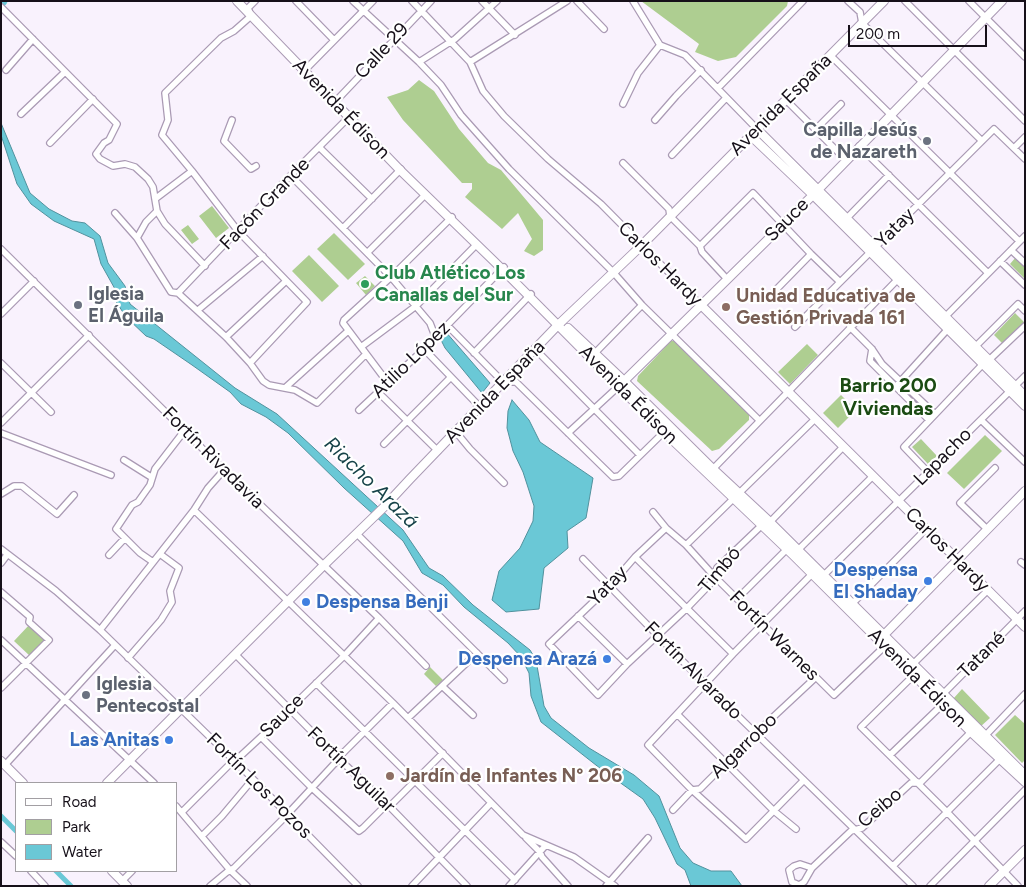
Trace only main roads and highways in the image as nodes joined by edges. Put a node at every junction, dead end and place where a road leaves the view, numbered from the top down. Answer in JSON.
{"nodes":[{"id":1,"x":237,"y":1,"type":"edge"},
{"id":2,"x":242,"y":1,"type":"edge"},
{"id":3,"x":884,"y":1,"type":"edge"},
{"id":4,"x":1002,"y":1,"type":"edge"},
{"id":5,"x":250,"y":12,"type":"junction"},
{"id":6,"x":757,"y":129,"type":"junction"},
{"id":7,"x":751,"y":136,"type":"junction"},
{"id":8,"x":401,"y":168,"type":"junction"},
{"id":9,"x":814,"y":192,"type":"junction"},
{"id":10,"x":451,"y":218,"type":"junction"},
{"id":11,"x":872,"y":250,"type":"junction"},
{"id":12,"x":503,"y":268,"type":"junction"},
{"id":13,"x":700,"y":305,"type":"junction"},
{"id":14,"x":942,"y":319,"type":"junction"},
{"id":15,"x":560,"y":324,"type":"junction"},
{"id":16,"x":985,"y":363,"type":"junction"},
{"id":17,"x":621,"y":383,"type":"junction"},
{"id":18,"x":1012,"y":389,"type":"junction"},
{"id":19,"x":1025,"y":396,"type":"edge"},
{"id":20,"x":1025,"y":406,"type":"edge"},
{"id":21,"x":710,"y":472,"type":"junction"},
{"id":22,"x":1025,"y":491,"type":"edge"},
{"id":23,"x":793,"y":552,"type":"junction"},
{"id":24,"x":958,"y":560,"type":"junction"},
{"id":25,"x":822,"y":578,"type":"junction"},
{"id":26,"x":1025,"y":627,"type":"edge"},
{"id":27,"x":881,"y":637,"type":"junction"},
{"id":28,"x":911,"y":666,"type":"junction"},
{"id":29,"x":942,"y":699,"type":"junction"},
{"id":30,"x":983,"y":738,"type":"junction"},
{"id":31,"x":3,"y":763,"type":"edge"},
{"id":32,"x":1022,"y":772,"type":"edge"},
{"id":33,"x":22,"y":782,"type":"edge"},
{"id":34,"x":108,"y":782,"type":"edge"},
{"id":35,"x":1025,"y":782,"type":"edge"},
{"id":36,"x":1025,"y":850,"type":"edge"},
{"id":37,"x":113,"y":872,"type":"edge"},
{"id":38,"x":125,"y":883,"type":"edge"},
{"id":39,"x":989,"y":886,"type":"edge"}],
"edges":[{"from":1,"to":5,"type":"main road","name":"Avenida Édison"},
{"from":2,"to":5,"type":"main road","name":"Avenida Édison"},
{"from":3,"to":6,"type":"main road","name":"Avenida España"},
{"from":4,"to":9,"type":"main road","name":"Sauce"},
{"from":5,"to":8,"type":"main road","name":"Avenida Édison"},
{"from":6,"to":7,"type":"main road","name":"Avenida España"},
{"from":6,"to":9,"type":"main road"},
{"from":7,"to":9,"type":"main road"},
{"from":7,"to":15,"type":"main road","name":"Avenida España"},
{"from":8,"to":10,"type":"main road","name":"Avenida Édison"},
{"from":8,"to":10,"type":"main road","name":"Avenida Édison"},
{"from":9,"to":11,"type":"main road"},
{"from":9,"to":11,"type":"main road"},
{"from":9,"to":13,"type":"main road","name":"Sauce"},
{"from":10,"to":12,"type":"main road","name":"Avenida Édison"},
{"from":10,"to":12,"type":"main road","name":"Avenida Édison"},
{"from":11,"to":14,"type":"main road"},
{"from":12,"to":15,"type":"main road","name":"Avenida Édison"},
{"from":13,"to":17,"type":"main road","name":"Sauce"},
{"from":13,"to":24,"type":"main road","name":"Carlos Hardy"},
{"from":14,"to":16,"type":"main road"},
{"from":14,"to":16,"type":"main road"},
{"from":15,"to":17,"type":"main road","name":"Avenida Édison"},
{"from":15,"to":34,"type":"main road","name":"Avenida España"},
{"from":16,"to":18,"type":"main road"},
{"from":17,"to":21,"type":"main road","name":"Avenida Édison"},
{"from":17,"to":21,"type":"main road","name":"Avenida Édison"},
{"from":18,"to":19,"type":"main road"},
{"from":18,"to":20,"type":"main road"},
{"from":21,"to":23,"type":"main road","name":"Avenida Édison"},
{"from":22,"to":24,"type":"main road"},
{"from":23,"to":25,"type":"main road","name":"Avenida Édison"},
{"from":23,"to":25,"type":"main road","name":"Avenida Édison"},
{"from":24,"to":26,"type":"main road","name":"Carlos Hardy"},
{"from":24,"to":27,"type":"main road"},
{"from":25,"to":27,"type":"main road","name":"Avenida Édison"},
{"from":27,"to":28,"type":"main road","name":"Avenida Édison"},
{"from":27,"to":28,"type":"main road","name":"Avenida Édison"},
{"from":28,"to":29,"type":"main road","name":"Avenida Édison"},
{"from":28,"to":29,"type":"main road","name":"Avenida Édison"},
{"from":29,"to":30,"type":"main road","name":"Avenida Édison"},
{"from":29,"to":30,"type":"main road","name":"Avenida Édison"},
{"from":30,"to":32,"type":"main road","name":"Avenida Édison"},
{"from":30,"to":32,"type":"main road","name":"Avenida Édison"},
{"from":31,"to":33,"type":"main road"},
{"from":32,"to":35,"type":"main road","name":"Avenida Édison"},
{"from":36,"to":39,"type":"main road"},
{"from":37,"to":38,"type":"main road"}]}
